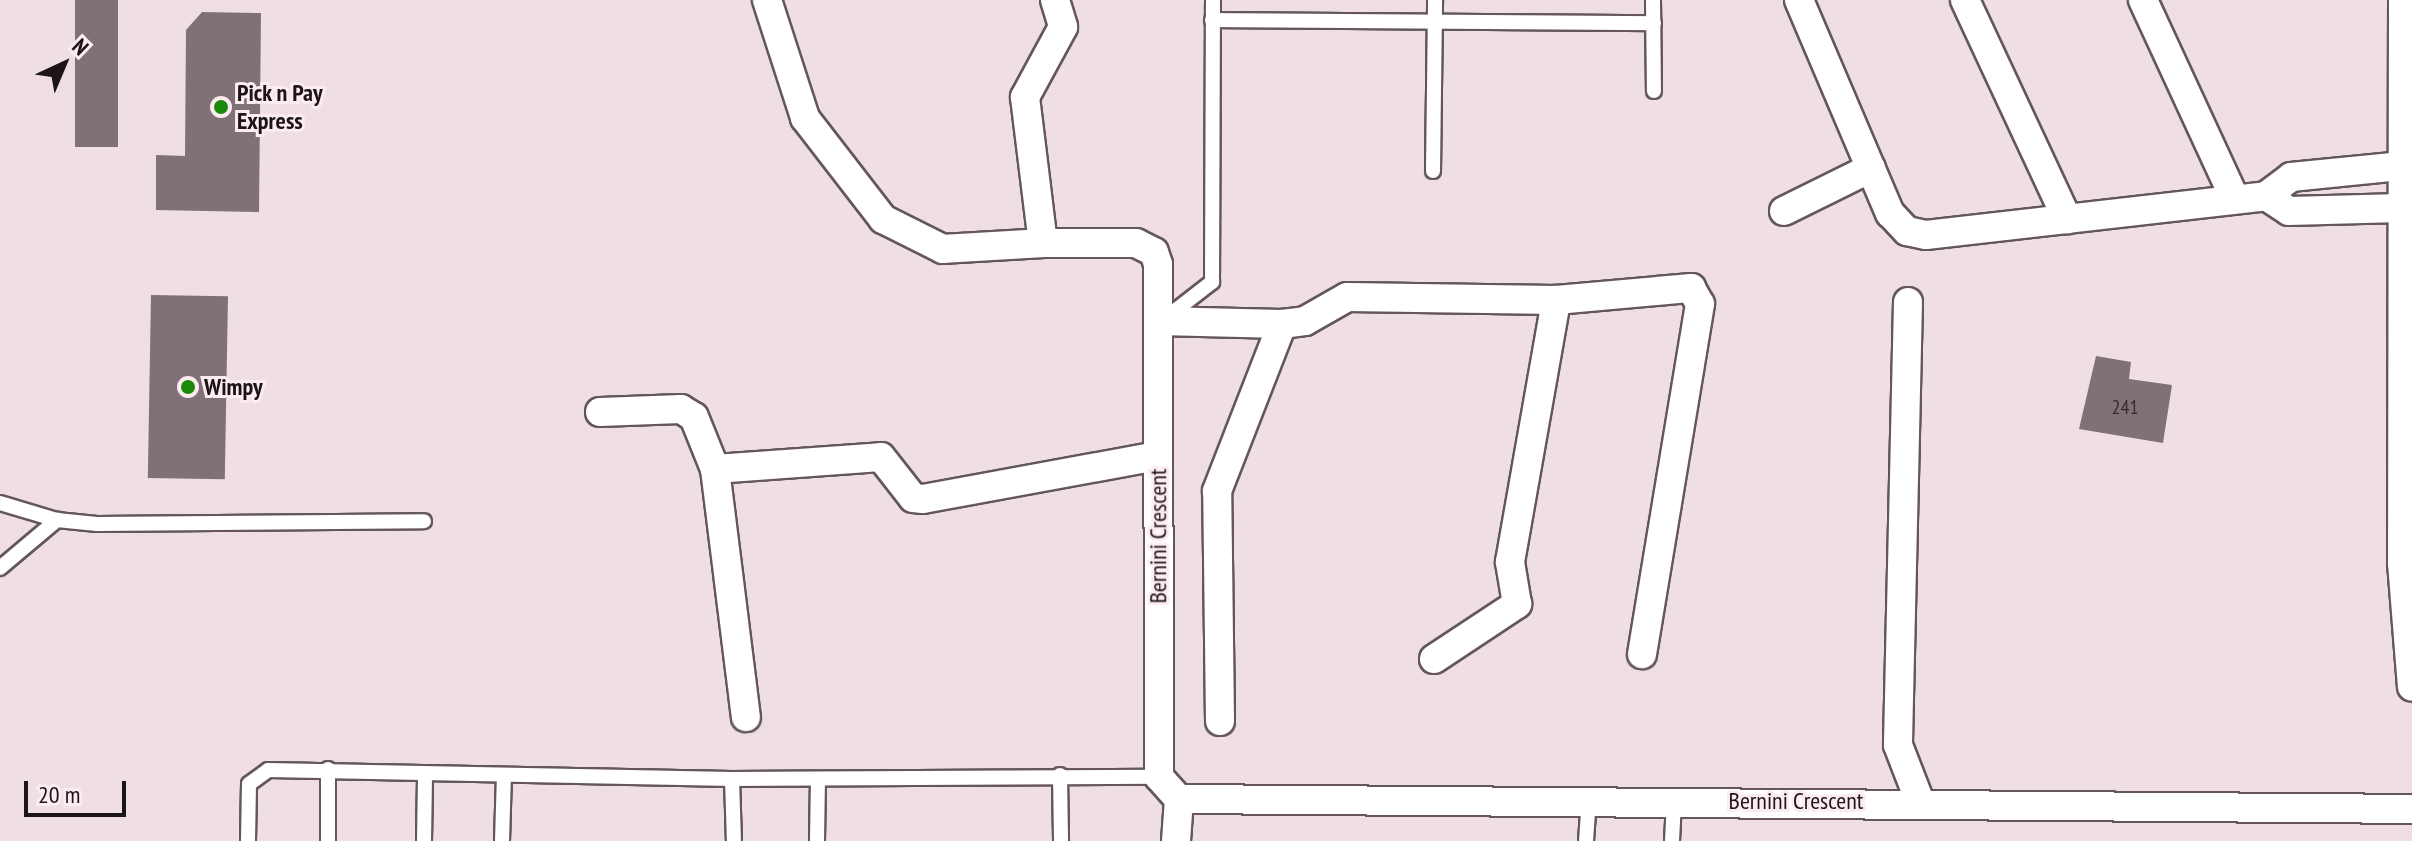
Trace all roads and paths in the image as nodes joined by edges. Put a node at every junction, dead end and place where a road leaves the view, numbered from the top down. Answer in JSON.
{"nodes":[{"id":1,"x":767,"y":0,"type":"edge"},
{"id":2,"x":1055,"y":0,"type":"edge"},
{"id":3,"x":1213,"y":0,"type":"edge"},
{"id":4,"x":1435,"y":0,"type":"edge"},
{"id":5,"x":1653,"y":0,"type":"edge"},
{"id":6,"x":1799,"y":0,"type":"edge"},
{"id":7,"x":1965,"y":0,"type":"edge"},
{"id":8,"x":2143,"y":0,"type":"edge"},
{"id":9,"x":2403,"y":0,"type":"edge"},
{"id":10,"x":1435,"y":19,"type":"junction"},
{"id":11,"x":1212,"y":20,"type":"junction"},
{"id":12,"x":1654,"y":23,"type":"junction"},
{"id":13,"x":1654,"y":91,"type":"dead end"},
{"id":14,"x":2402,"y":166,"type":"junction"},
{"id":15,"x":1871,"y":168,"type":"junction"},
{"id":16,"x":1433,"y":171,"type":"dead end"},
{"id":17,"x":2266,"y":196,"type":"junction"},
{"id":18,"x":2235,"y":199,"type":"junction"},
{"id":19,"x":2401,"y":208,"type":"junction"},
{"id":20,"x":1784,"y":211,"type":"dead end"},
{"id":21,"x":2067,"y":219,"type":"junction"},
{"id":22,"x":1043,"y":243,"type":"junction"},
{"id":23,"x":1556,"y":300,"type":"junction"},
{"id":24,"x":2406,"y":300,"type":"edge"},
{"id":25,"x":1908,"y":302,"type":"dead end"},
{"id":26,"x":1160,"y":321,"type":"junction"},
{"id":27,"x":1282,"y":324,"type":"junction"},
{"id":28,"x":600,"y":412,"type":"dead end"},
{"id":29,"x":1157,"y":456,"type":"junction"},
{"id":30,"x":715,"y":469,"type":"junction"},
{"id":31,"x":0,"y":503,"type":"edge"},
{"id":32,"x":57,"y":520,"type":"junction"},
{"id":33,"x":424,"y":521,"type":"dead end"},
{"id":34,"x":2407,"y":564,"type":"edge"},
{"id":35,"x":0,"y":568,"type":"edge"},
{"id":36,"x":1642,"y":654,"type":"dead end"},
{"id":37,"x":1434,"y":659,"type":"dead end"},
{"id":38,"x":2412,"y":687,"type":"edge"},
{"id":39,"x":746,"y":717,"type":"dead end"},
{"id":40,"x":1220,"y":721,"type":"dead end"},
{"id":41,"x":328,"y":769,"type":"junction"},
{"id":42,"x":425,"y":775,"type":"junction"},
{"id":43,"x":504,"y":775,"type":"junction"},
{"id":44,"x":1060,"y":775,"type":"junction"},
{"id":45,"x":1159,"y":777,"type":"junction"},
{"id":46,"x":732,"y":779,"type":"junction"},
{"id":47,"x":818,"y":779,"type":"junction"},
{"id":48,"x":1179,"y":799,"type":"junction"},
{"id":49,"x":1674,"y":801,"type":"junction"},
{"id":50,"x":1589,"y":802,"type":"junction"},
{"id":51,"x":1920,"y":802,"type":"junction"},
{"id":52,"x":2412,"y":809,"type":"edge"},
{"id":53,"x":248,"y":841,"type":"edge"},
{"id":54,"x":328,"y":841,"type":"edge"},
{"id":55,"x":424,"y":841,"type":"edge"},
{"id":56,"x":502,"y":841,"type":"edge"},
{"id":57,"x":734,"y":841,"type":"edge"},
{"id":58,"x":817,"y":841,"type":"edge"},
{"id":59,"x":1061,"y":841,"type":"edge"},
{"id":60,"x":1176,"y":841,"type":"edge"},
{"id":61,"x":1586,"y":841,"type":"edge"},
{"id":62,"x":1672,"y":841,"type":"edge"}],
"edges":[{"from":1,"to":22,"type":"street"},
{"from":2,"to":22,"type":"street"},
{"from":3,"to":11,"type":"lane"},
{"from":4,"to":10,"type":"lane"},
{"from":5,"to":12,"type":"lane"},
{"from":6,"to":15,"type":"street"},
{"from":7,"to":21,"type":"street"},
{"from":8,"to":18,"type":"street"},
{"from":9,"to":14,"type":"street"},
{"from":10,"to":11,"type":"lane"},
{"from":10,"to":12,"type":"lane"},
{"from":10,"to":16,"type":"lane"},
{"from":11,"to":26,"type":"lane"},
{"from":12,"to":13,"type":"lane"},
{"from":14,"to":17,"type":"street"},
{"from":14,"to":19,"type":"street"},
{"from":15,"to":20,"type":"street"},
{"from":15,"to":21,"type":"street"},
{"from":17,"to":18,"type":"street"},
{"from":17,"to":19,"type":"street"},
{"from":18,"to":21,"type":"street"},
{"from":19,"to":24,"type":"street"},
{"from":22,"to":26,"type":"street","name":"Bernini Crescent"},
{"from":23,"to":27,"type":"street"},
{"from":23,"to":36,"type":"street"},
{"from":23,"to":37,"type":"street"},
{"from":24,"to":34,"type":"street"},
{"from":25,"to":51,"type":"street"},
{"from":26,"to":27,"type":"street"},
{"from":26,"to":29,"type":"street","name":"Bernini Crescent"},
{"from":27,"to":40,"type":"street"},
{"from":28,"to":30,"type":"street"},
{"from":29,"to":30,"type":"street"},
{"from":29,"to":45,"type":"street","name":"Bernini Crescent"},
{"from":30,"to":39,"type":"street"},
{"from":31,"to":32,"type":"lane"},
{"from":32,"to":33,"type":"lane"},
{"from":32,"to":35,"type":"lane"},
{"from":34,"to":38,"type":"street"},
{"from":41,"to":42,"type":"lane"},
{"from":41,"to":53,"type":"lane"},
{"from":41,"to":54,"type":"lane"},
{"from":42,"to":43,"type":"lane"},
{"from":42,"to":55,"type":"lane"},
{"from":43,"to":46,"type":"lane"},
{"from":43,"to":56,"type":"lane"},
{"from":44,"to":45,"type":"lane"},
{"from":44,"to":47,"type":"lane"},
{"from":44,"to":59,"type":"lane"},
{"from":45,"to":48,"type":"street"},
{"from":46,"to":47,"type":"lane"},
{"from":46,"to":57,"type":"lane"},
{"from":47,"to":58,"type":"lane"},
{"from":48,"to":50,"type":"street","name":"Bernini Crescent"},
{"from":48,"to":60,"type":"street"},
{"from":49,"to":50,"type":"street","name":"Bernini Crescent"},
{"from":49,"to":51,"type":"street","name":"Bernini Crescent"},
{"from":49,"to":62,"type":"lane"},
{"from":50,"to":61,"type":"lane"},
{"from":51,"to":52,"type":"street","name":"Bernini Crescent"}]}
